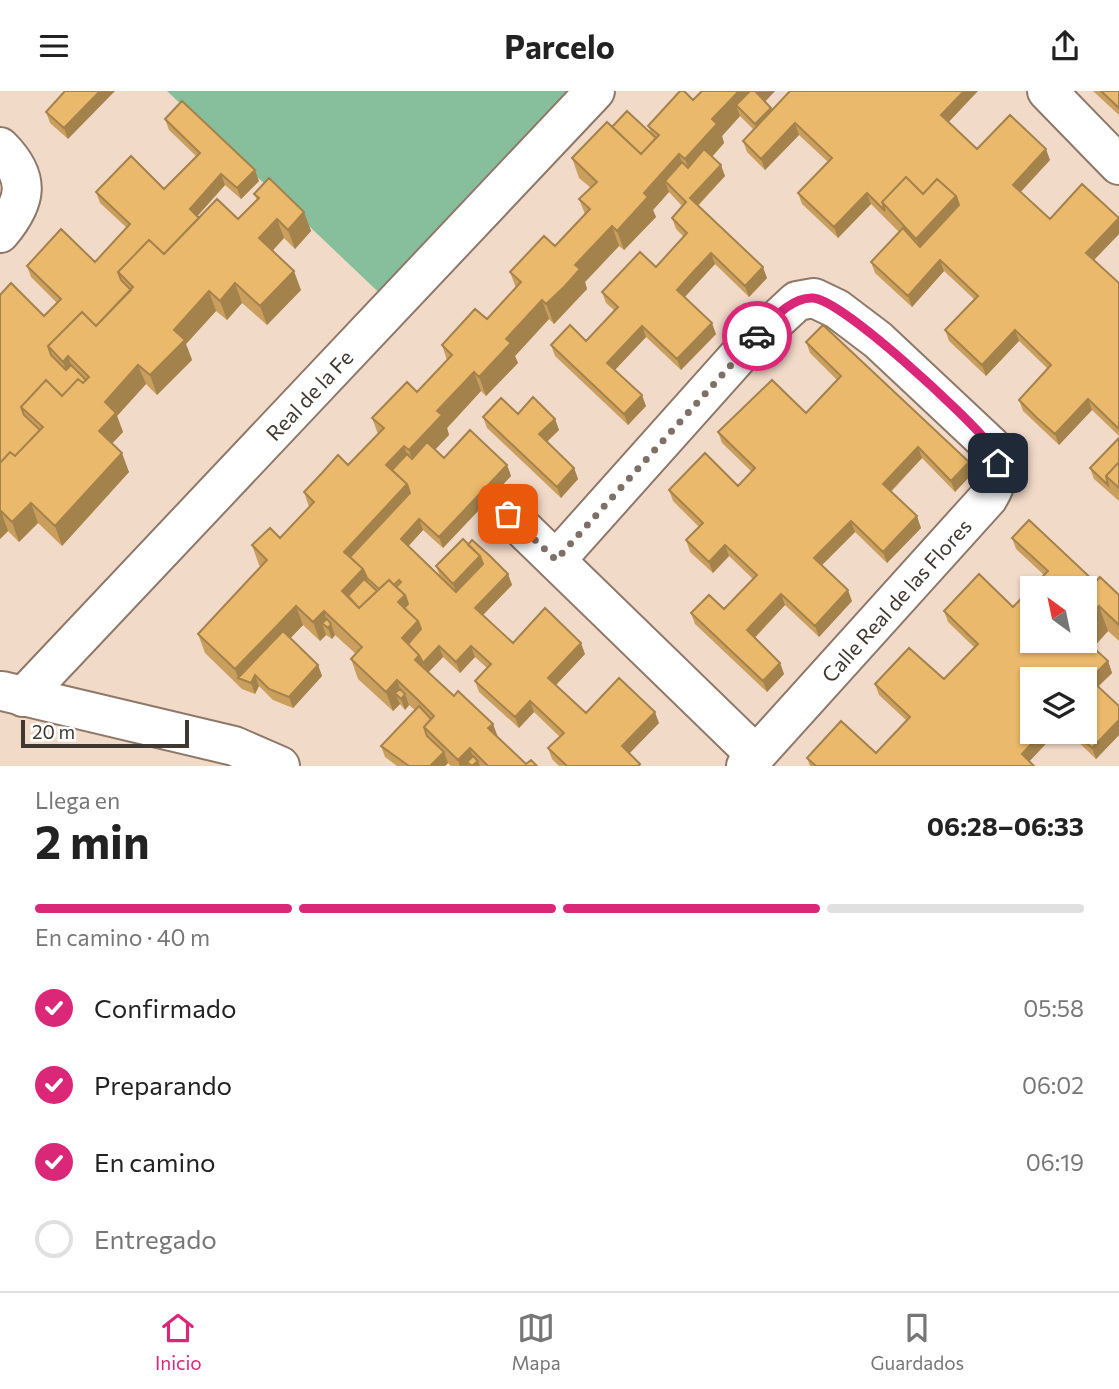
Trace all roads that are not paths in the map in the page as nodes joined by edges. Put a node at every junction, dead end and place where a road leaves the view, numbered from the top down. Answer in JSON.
{"nodes":[{"id":1,"x":595,"y":91,"type":"edge"},
{"id":2,"x":1047,"y":91,"type":"edge"},
{"id":3,"x":0,"y":147,"type":"edge"},
{"id":4,"x":1119,"y":165,"type":"edge"},
{"id":5,"x":0,"y":233,"type":"edge"},
{"id":6,"x":508,"y":514,"type":"dead end"},
{"id":7,"x":556,"y":560,"type":"junction"},
{"id":8,"x":12,"y":694,"type":"edge"},
{"id":9,"x":751,"y":761,"type":"edge"},
{"id":10,"x":280,"y":766,"type":"edge"}],
"edges":[{"from":1,"to":8,"type":"street","name":"Real de la Fe"},
{"from":2,"to":4,"type":"street"},
{"from":3,"to":5,"type":"street"},
{"from":6,"to":7,"type":"street","name":"Calle Real de las Flores"},
{"from":7,"to":9,"type":"street","name":"Calle Real de las Flores"},
{"from":7,"to":9,"type":"street","name":"Calle Real de las Flores"},
{"from":8,"to":10,"type":"street"}]}
